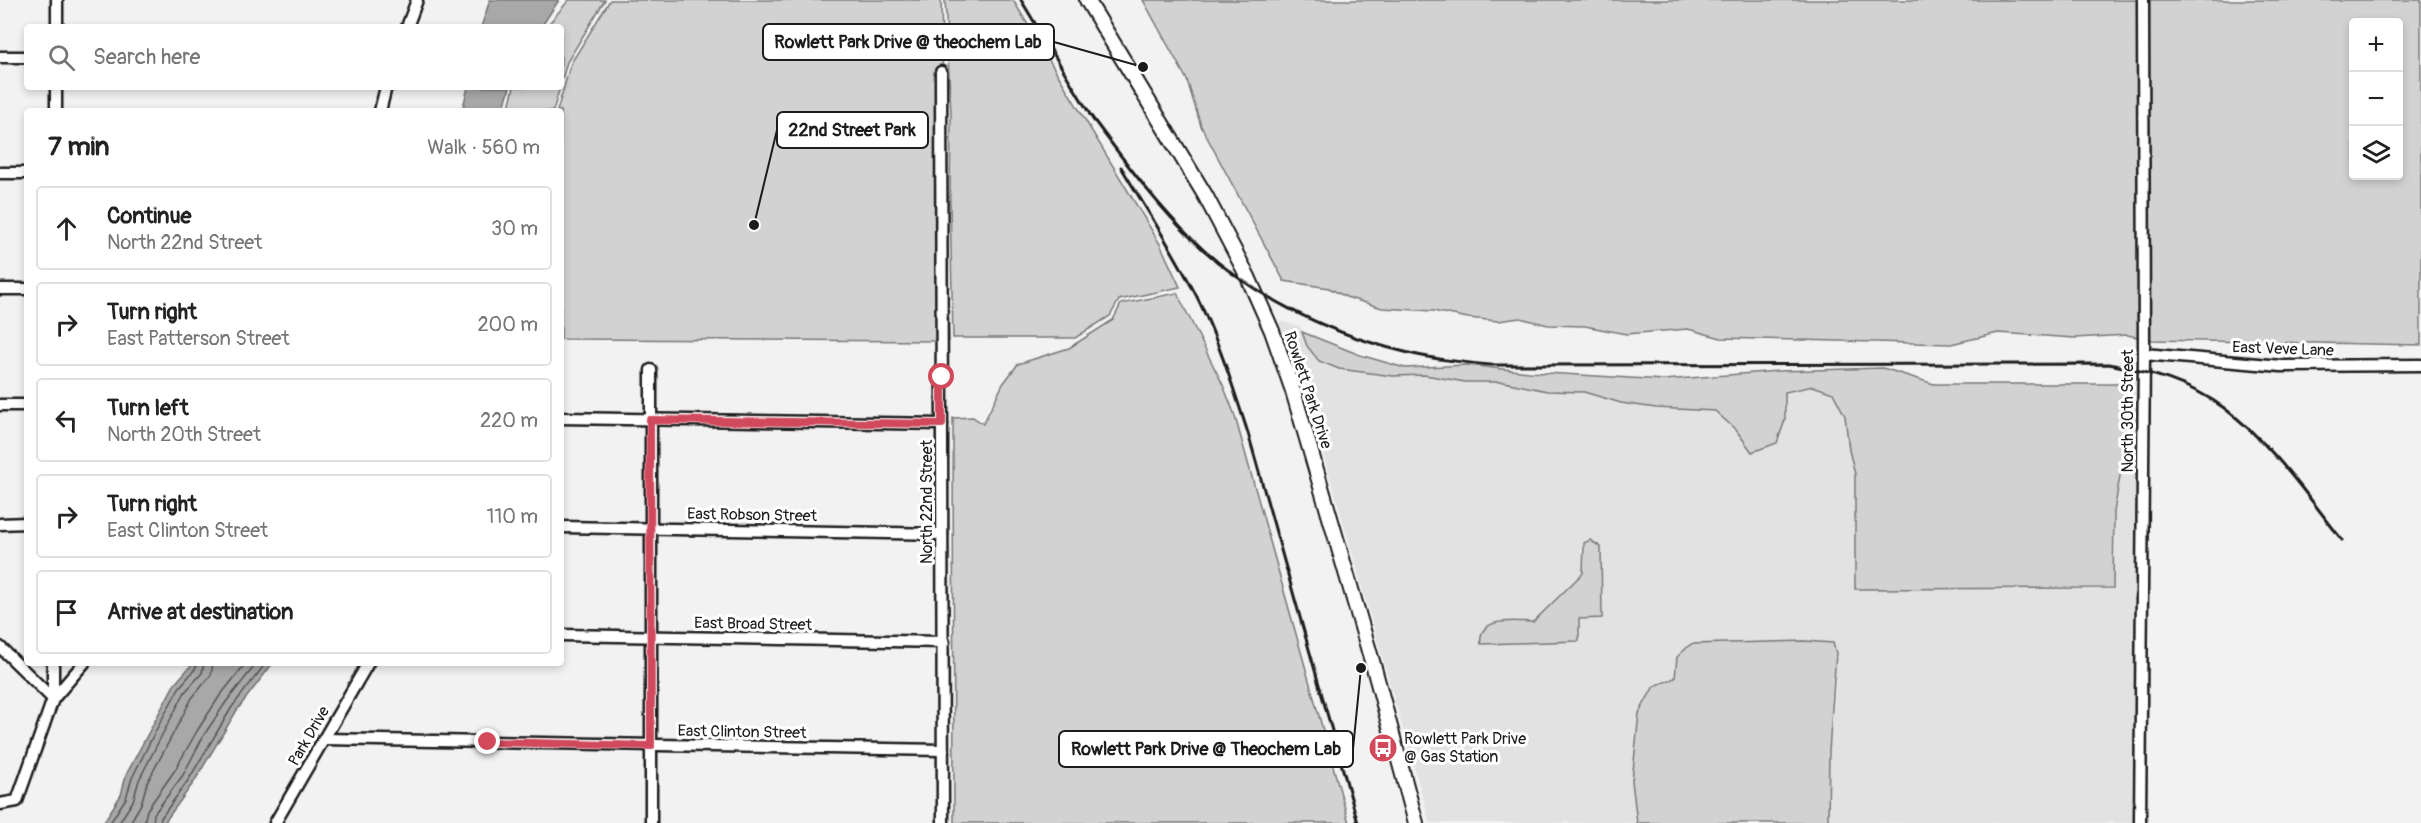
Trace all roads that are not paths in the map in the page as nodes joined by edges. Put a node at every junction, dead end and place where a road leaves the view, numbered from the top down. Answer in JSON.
{"nodes":[{"id":1,"x":57,"y":0,"type":"edge"},
{"id":2,"x":417,"y":0,"type":"edge"},
{"id":3,"x":1087,"y":0,"type":"edge"},
{"id":4,"x":2143,"y":0,"type":"edge"},
{"id":5,"x":57,"y":24,"type":"edge"},
{"id":6,"x":408,"y":24,"type":"edge"},
{"id":7,"x":0,"y":57,"type":"edge"},
{"id":8,"x":24,"y":57,"type":"edge"},
{"id":9,"x":940,"y":72,"type":"dead end"},
{"id":10,"x":56,"y":90,"type":"edge"},
{"id":11,"x":385,"y":90,"type":"edge"},
{"id":12,"x":56,"y":108,"type":"edge"},
{"id":13,"x":381,"y":108,"type":"edge"},
{"id":14,"x":0,"y":173,"type":"edge"},
{"id":15,"x":24,"y":173,"type":"edge"},
{"id":16,"x":0,"y":289,"type":"edge"},
{"id":17,"x":24,"y":289,"type":"edge"},
{"id":18,"x":2144,"y":354,"type":"junction"},
{"id":19,"x":2421,"y":365,"type":"edge"},
{"id":20,"x":651,"y":370,"type":"dead end"},
{"id":21,"x":0,"y":405,"type":"edge"},
{"id":22,"x":24,"y":405,"type":"edge"},
{"id":23,"x":564,"y":418,"type":"edge"},
{"id":24,"x":650,"y":420,"type":"junction"},
{"id":25,"x":942,"y":424,"type":"junction"},
{"id":26,"x":24,"y":523,"type":"edge"},
{"id":27,"x":0,"y":524,"type":"edge"},
{"id":28,"x":564,"y":527,"type":"edge"},
{"id":29,"x":651,"y":529,"type":"junction"},
{"id":30,"x":942,"y":534,"type":"junction"},
{"id":31,"x":564,"y":635,"type":"edge"},
{"id":32,"x":651,"y":637,"type":"junction"},
{"id":33,"x":944,"y":642,"type":"junction"},
{"id":34,"x":0,"y":647,"type":"edge"},
{"id":35,"x":53,"y":666,"type":"edge"},
{"id":36,"x":81,"y":666,"type":"edge"},
{"id":37,"x":366,"y":666,"type":"edge"},
{"id":38,"x":53,"y":699,"type":"junction"},
{"id":39,"x":324,"y":739,"type":"junction"},
{"id":40,"x":651,"y":746,"type":"junction"},
{"id":41,"x":943,"y":750,"type":"junction"},
{"id":42,"x":0,"y":804,"type":"edge"},
{"id":43,"x":275,"y":823,"type":"edge"},
{"id":44,"x":651,"y":823,"type":"edge"},
{"id":45,"x":943,"y":823,"type":"edge"},
{"id":46,"x":1416,"y":823,"type":"edge"},
{"id":47,"x":2140,"y":823,"type":"edge"}],
"edges":[{"from":1,"to":5,"type":"street"},
{"from":2,"to":6,"type":"street"},
{"from":3,"to":46,"type":"street","name":"Rowlett Park Drive"},
{"from":4,"to":18,"type":"street","name":"North 30th Street"},
{"from":7,"to":8,"type":"street"},
{"from":9,"to":25,"type":"street","name":"North 22nd Street"},
{"from":10,"to":12,"type":"street"},
{"from":11,"to":13,"type":"street"},
{"from":14,"to":15,"type":"street"},
{"from":16,"to":17,"type":"street"},
{"from":18,"to":19,"type":"street","name":"East Veve Lane"},
{"from":18,"to":47,"type":"street","name":"North 30th Street"},
{"from":20,"to":24,"type":"street"},
{"from":21,"to":22,"type":"street"},
{"from":23,"to":24,"type":"street"},
{"from":24,"to":25,"type":"street"},
{"from":24,"to":29,"type":"street"},
{"from":25,"to":30,"type":"street","name":"North 22nd Street"},
{"from":26,"to":27,"type":"street"},
{"from":28,"to":29,"type":"street","name":"East Robson Street"},
{"from":29,"to":30,"type":"street","name":"East Robson Street"},
{"from":29,"to":32,"type":"street"},
{"from":30,"to":33,"type":"street","name":"North 22nd Street"},
{"from":31,"to":32,"type":"street","name":"East Broad Street"},
{"from":32,"to":33,"type":"street","name":"East Broad Street"},
{"from":32,"to":40,"type":"street"},
{"from":33,"to":41,"type":"street","name":"North 22nd Street"},
{"from":34,"to":38,"type":"street"},
{"from":35,"to":38,"type":"street"},
{"from":36,"to":38,"type":"street"},
{"from":37,"to":39,"type":"street","name":"Park Drive"},
{"from":38,"to":42,"type":"street"},
{"from":39,"to":40,"type":"street","name":"East Clinton Street"},
{"from":39,"to":43,"type":"street","name":"Park Drive"},
{"from":40,"to":41,"type":"street","name":"East Clinton Street"},
{"from":40,"to":44,"type":"street"},
{"from":41,"to":45,"type":"street","name":"North 22nd Street"}]}
